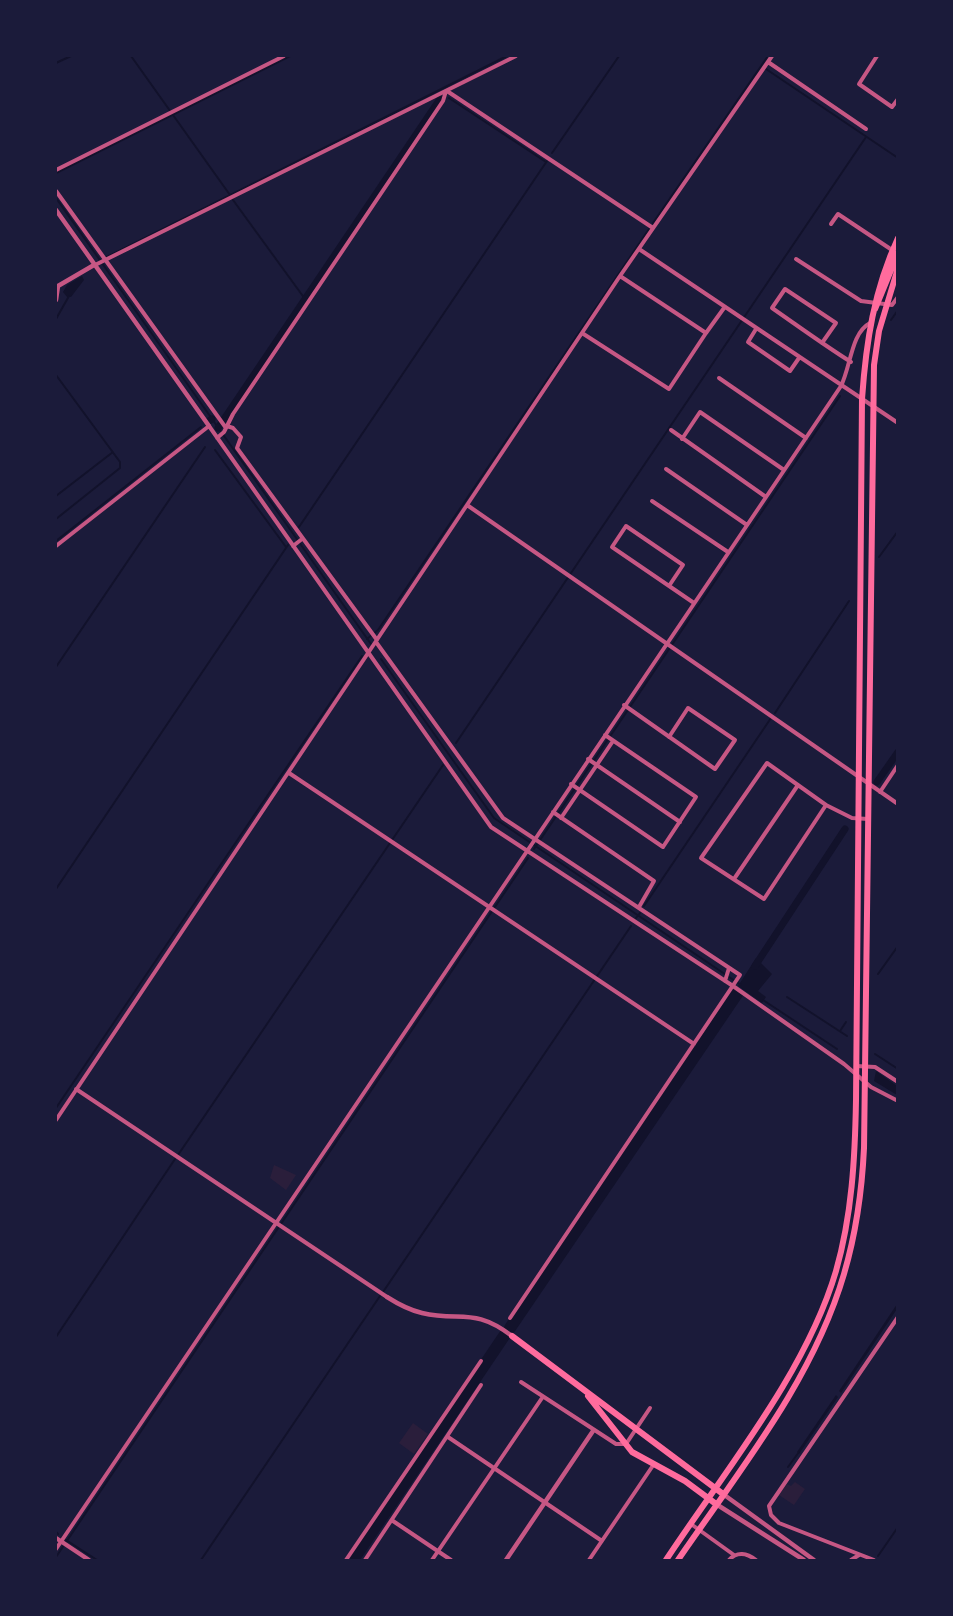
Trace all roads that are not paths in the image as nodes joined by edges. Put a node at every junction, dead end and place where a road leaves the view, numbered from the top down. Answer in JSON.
{"nodes":[{"id":1,"x":284,"y":56,"type":"edge"},
{"id":2,"x":516,"y":56,"type":"edge"},
{"id":3,"x":772,"y":56,"type":"edge"},
{"id":4,"x":878,"y":56,"type":"edge"},
{"id":5,"x":768,"y":62,"type":"junction"},
{"id":6,"x":446,"y":91,"type":"junction"},
{"id":7,"x":897,"y":99,"type":"edge"},
{"id":8,"x":866,"y":129,"type":"dead end"},
{"id":9,"x":56,"y":170,"type":"edge"},
{"id":10,"x":56,"y":191,"type":"edge"},
{"id":11,"x":56,"y":210,"type":"edge"},
{"id":12,"x":831,"y":224,"type":"dead end"},
{"id":13,"x":653,"y":228,"type":"junction"},
{"id":14,"x":897,"y":238,"type":"edge"},
{"id":15,"x":639,"y":249,"type":"junction"},
{"id":16,"x":896,"y":252,"type":"edge"},
{"id":17,"x":796,"y":259,"type":"dead end"},
{"id":18,"x":100,"y":263,"type":"junction"},
{"id":19,"x":897,"y":268,"type":"edge"},
{"id":20,"x":620,"y":276,"type":"junction"},
{"id":21,"x":56,"y":278,"type":"edge"},
{"id":22,"x":58,"y":286,"type":"junction"},
{"id":23,"x":897,"y":297,"type":"edge"},
{"id":24,"x":56,"y":300,"type":"edge"},
{"id":25,"x":880,"y":303,"type":"junction"},
{"id":26,"x":724,"y":308,"type":"junction"},
{"id":27,"x":870,"y":323,"type":"junction"},
{"id":28,"x":756,"y":329,"type":"junction"},
{"id":29,"x":582,"y":333,"type":"junction"},
{"id":30,"x":706,"y":333,"type":"junction"},
{"id":31,"x":822,"y":344,"type":"junction"},
{"id":32,"x":799,"y":358,"type":"junction"},
{"id":33,"x":851,"y":362,"type":"junction"},
{"id":34,"x":719,"y":378,"type":"dead end"},
{"id":35,"x":841,"y":386,"type":"junction"},
{"id":36,"x":862,"y":399,"type":"junction"},
{"id":37,"x":873,"y":406,"type":"junction"},
{"id":38,"x":897,"y":423,"type":"edge"},
{"id":39,"x":210,"y":426,"type":"junction"},
{"id":40,"x":224,"y":426,"type":"junction"},
{"id":41,"x":671,"y":430,"type":"dead end"},
{"id":42,"x":218,"y":437,"type":"junction"},
{"id":43,"x":806,"y":438,"type":"junction"},
{"id":44,"x":682,"y":439,"type":"junction"},
{"id":45,"x":666,"y":469,"type":"dead end"},
{"id":46,"x":784,"y":470,"type":"junction"},
{"id":47,"x":766,"y":497,"type":"junction"},
{"id":48,"x":652,"y":501,"type":"dead end"},
{"id":49,"x":467,"y":505,"type":"junction"},
{"id":50,"x":747,"y":525,"type":"junction"},
{"id":51,"x":301,"y":539,"type":"junction"},
{"id":52,"x":294,"y":545,"type":"junction"},
{"id":53,"x":56,"y":546,"type":"edge"},
{"id":54,"x":728,"y":552,"type":"junction"},
{"id":55,"x":669,"y":586,"type":"junction"},
{"id":56,"x":694,"y":603,"type":"junction"},
{"id":57,"x":377,"y":641,"type":"junction"},
{"id":58,"x":670,"y":645,"type":"junction"},
{"id":59,"x":369,"y":654,"type":"junction"},
{"id":60,"x":627,"y":707,"type":"junction"},
{"id":61,"x":669,"y":736,"type":"junction"},
{"id":62,"x":609,"y":738,"type":"junction"},
{"id":63,"x":592,"y":762,"type":"junction"},
{"id":64,"x":897,"y":765,"type":"edge"},
{"id":65,"x":289,"y":772,"type":"junction"},
{"id":66,"x":857,"y":774,"type":"junction"},
{"id":67,"x":868,"y":783,"type":"junction"},
{"id":68,"x":798,"y":785,"type":"junction"},
{"id":69,"x":576,"y":787,"type":"junction"},
{"id":70,"x":880,"y":792,"type":"junction"},
{"id":71,"x":897,"y":804,"type":"edge"},
{"id":72,"x":826,"y":805,"type":"junction"},
{"id":73,"x":557,"y":815,"type":"junction"},
{"id":74,"x":858,"y":819,"type":"junction"},
{"id":75,"x":868,"y":819,"type":"junction"},
{"id":76,"x":680,"y":822,"type":"junction"},
{"id":77,"x":537,"y":840,"type":"junction"},
{"id":78,"x":528,"y":848,"type":"junction"},
{"id":79,"x":734,"y":879,"type":"junction"},
{"id":80,"x":639,"y":907,"type":"junction"},
{"id":81,"x":492,"y":908,"type":"junction"},
{"id":82,"x":729,"y":969,"type":"junction"},
{"id":83,"x":725,"y":980,"type":"junction"},
{"id":84,"x":733,"y":986,"type":"junction"},
{"id":85,"x":694,"y":1044,"type":"junction"},
{"id":86,"x":855,"y":1066,"type":"junction"},
{"id":87,"x":865,"y":1066,"type":"junction"},
{"id":88,"x":855,"y":1074,"type":"junction"},
{"id":89,"x":865,"y":1081,"type":"junction"},
{"id":90,"x":897,"y":1082,"type":"edge"},
{"id":91,"x":76,"y":1089,"type":"junction"},
{"id":92,"x":897,"y":1101,"type":"edge"},
{"id":93,"x":56,"y":1120,"type":"edge"},
{"id":94,"x":278,"y":1225,"type":"junction"},
{"id":95,"x":387,"y":1297,"type":"joint"},
{"id":96,"x":897,"y":1317,"type":"edge"},
{"id":97,"x":510,"y":1318,"type":"dead end"},
{"id":98,"x":512,"y":1336,"type":"joint"},
{"id":99,"x":481,"y":1361,"type":"dead end"},
{"id":100,"x":521,"y":1382,"type":"dead end"},
{"id":101,"x":481,"y":1385,"type":"dead end"},
{"id":102,"x":581,"y":1388,"type":"junction"},
{"id":103,"x":542,"y":1398,"type":"junction"},
{"id":104,"x":650,"y":1408,"type":"dead end"},
{"id":105,"x":636,"y":1430,"type":"junction"},
{"id":106,"x":593,"y":1431,"type":"junction"},
{"id":107,"x":448,"y":1437,"type":"junction"},
{"id":108,"x":626,"y":1444,"type":"junction"},
{"id":109,"x":654,"y":1464,"type":"junction"},
{"id":110,"x":495,"y":1468,"type":"junction"},
{"id":111,"x":715,"y":1488,"type":"junction"},
{"id":112,"x":723,"y":1494,"type":"junction"},
{"id":113,"x":708,"y":1498,"type":"junction"},
{"id":114,"x":546,"y":1502,"type":"junction"},
{"id":115,"x":716,"y":1504,"type":"junction"},
{"id":116,"x":393,"y":1521,"type":"junction"},
{"id":117,"x":690,"y":1524,"type":"junction"},
{"id":118,"x":699,"y":1530,"type":"junction"},
{"id":119,"x":602,"y":1540,"type":"junction"},
{"id":120,"x":61,"y":1542,"type":"edge"},
{"id":121,"x":56,"y":1549,"type":"edge"},
{"id":122,"x":438,"y":1552,"type":"junction"},
{"id":123,"x":860,"y":1554,"type":"junction"},
{"id":124,"x":734,"y":1555,"type":"junction"},
{"id":125,"x":89,"y":1560,"type":"edge"},
{"id":126,"x":346,"y":1560,"type":"edge"},
{"id":127,"x":365,"y":1560,"type":"edge"},
{"id":128,"x":432,"y":1560,"type":"edge"},
{"id":129,"x":451,"y":1560,"type":"edge"},
{"id":130,"x":506,"y":1560,"type":"edge"},
{"id":131,"x":589,"y":1560,"type":"edge"},
{"id":132,"x":666,"y":1560,"type":"edge"},
{"id":133,"x":678,"y":1560,"type":"edge"},
{"id":134,"x":729,"y":1560,"type":"edge"},
{"id":135,"x":756,"y":1560,"type":"edge"},
{"id":136,"x":804,"y":1560,"type":"edge"},
{"id":137,"x":814,"y":1560,"type":"edge"},
{"id":138,"x":851,"y":1560,"type":"edge"},
{"id":139,"x":874,"y":1560,"type":"edge"}],
"edges":[{"from":1,"to":9,"type":"street"},
{"from":2,"to":6,"type":"street"},
{"from":3,"to":5,"type":"street"},
{"from":4,"to":7,"type":"street"},
{"from":5,"to":8,"type":"street"},
{"from":5,"to":13,"type":"street"},
{"from":6,"to":13,"type":"street"},
{"from":6,"to":18,"type":"street"},
{"from":6,"to":40,"type":"street"},
{"from":10,"to":18,"type":"street"},
{"from":11,"to":18,"type":"street"},
{"from":12,"to":16,"type":"street"},
{"from":13,"to":15,"type":"street"},
{"from":14,"to":16,"type":"highway"},
{"from":15,"to":20,"type":"street"},
{"from":15,"to":26,"type":"street"},
{"from":16,"to":25,"type":"highway"},
{"from":17,"to":25,"type":"street"},
{"from":18,"to":22,"type":"street"},
{"from":18,"to":39,"type":"street"},
{"from":18,"to":40,"type":"street"},
{"from":19,"to":25,"type":"highway"},
{"from":20,"to":29,"type":"street"},
{"from":20,"to":30,"type":"street"},
{"from":21,"to":22,"type":"street"},
{"from":22,"to":24,"type":"street"},
{"from":23,"to":25,"type":"street"},
{"from":25,"to":27,"type":"highway"},
{"from":25,"to":37,"type":"highway"},
{"from":26,"to":28,"type":"street"},
{"from":26,"to":30,"type":"street"},
{"from":27,"to":33,"type":"street"},
{"from":27,"to":36,"type":"highway"},
{"from":28,"to":32,"type":"street"},
{"from":28,"to":32,"type":"street"},
{"from":29,"to":30,"type":"street"},
{"from":29,"to":49,"type":"street"},
{"from":31,"to":31,"type":"street"},
{"from":31,"to":33,"type":"street"},
{"from":32,"to":35,"type":"street"},
{"from":33,"to":35,"type":"street"},
{"from":34,"to":43,"type":"street"},
{"from":35,"to":36,"type":"street"},
{"from":35,"to":43,"type":"street"},
{"from":36,"to":37,"type":"street"},
{"from":36,"to":66,"type":"highway"},
{"from":37,"to":38,"type":"street"},
{"from":37,"to":67,"type":"highway"},
{"from":39,"to":42,"type":"street"},
{"from":39,"to":53,"type":"street"},
{"from":40,"to":42,"type":"street"},
{"from":40,"to":51,"type":"street"},
{"from":41,"to":44,"type":"street"},
{"from":42,"to":52,"type":"street"},
{"from":43,"to":46,"type":"street"},
{"from":44,"to":46,"type":"street"},
{"from":44,"to":47,"type":"street"},
{"from":45,"to":50,"type":"street"},
{"from":46,"to":47,"type":"street"},
{"from":47,"to":50,"type":"street"},
{"from":48,"to":54,"type":"street"},
{"from":49,"to":57,"type":"street"},
{"from":49,"to":58,"type":"street"},
{"from":50,"to":54,"type":"street"},
{"from":51,"to":52,"type":"street"},
{"from":51,"to":57,"type":"street"},
{"from":52,"to":59,"type":"street"},
{"from":54,"to":56,"type":"street"},
{"from":55,"to":55,"type":"street"},
{"from":55,"to":56,"type":"street"},
{"from":56,"to":58,"type":"street"},
{"from":57,"to":59,"type":"street"},
{"from":57,"to":77,"type":"street"},
{"from":58,"to":60,"type":"street"},
{"from":58,"to":66,"type":"street"},
{"from":59,"to":65,"type":"street"},
{"from":59,"to":78,"type":"street"},
{"from":60,"to":61,"type":"street"},
{"from":60,"to":62,"type":"street"},
{"from":61,"to":61,"type":"street"},
{"from":62,"to":63,"type":"street"},
{"from":62,"to":63,"type":"street"},
{"from":62,"to":76,"type":"street"},
{"from":63,"to":69,"type":"street"},
{"from":63,"to":69,"type":"street"},
{"from":63,"to":76,"type":"street"},
{"from":64,"to":70,"type":"street"},
{"from":65,"to":81,"type":"street"},
{"from":65,"to":91,"type":"street"},
{"from":66,"to":67,"type":"street"},
{"from":66,"to":74,"type":"highway"},
{"from":67,"to":70,"type":"street"},
{"from":67,"to":75,"type":"highway"},
{"from":68,"to":72,"type":"street"},
{"from":68,"to":79,"type":"street"},
{"from":68,"to":79,"type":"street"},
{"from":69,"to":73,"type":"street"},
{"from":69,"to":73,"type":"street"},
{"from":69,"to":76,"type":"street"},
{"from":70,"to":71,"type":"street"},
{"from":72,"to":74,"type":"street"},
{"from":72,"to":79,"type":"street"},
{"from":73,"to":77,"type":"street"},
{"from":73,"to":80,"type":"street"},
{"from":74,"to":75,"type":"street"},
{"from":74,"to":86,"type":"highway"},
{"from":75,"to":87,"type":"highway"},
{"from":77,"to":78,"type":"street"},
{"from":77,"to":80,"type":"street"},
{"from":78,"to":81,"type":"street"},
{"from":78,"to":83,"type":"street"},
{"from":80,"to":82,"type":"street"},
{"from":81,"to":85,"type":"street"},
{"from":81,"to":94,"type":"street"},
{"from":82,"to":83,"type":"street"},
{"from":82,"to":84,"type":"street"},
{"from":83,"to":84,"type":"street"},
{"from":84,"to":85,"type":"street"},
{"from":84,"to":88,"type":"street"},
{"from":85,"to":97,"type":"street"},
{"from":86,"to":87,"type":"street"},
{"from":86,"to":88,"type":"highway"},
{"from":87,"to":89,"type":"highway"},
{"from":87,"to":90,"type":"street"},
{"from":88,"to":89,"type":"street"},
{"from":88,"to":111,"type":"highway"},
{"from":89,"to":92,"type":"street"},
{"from":89,"to":112,"type":"highway"},
{"from":91,"to":93,"type":"street"},
{"from":91,"to":94,"type":"street"},
{"from":94,"to":95,"type":"street"},
{"from":94,"to":120,"type":"street"},
{"from":95,"to":98,"type":"street"},
{"from":96,"to":123,"type":"street"},
{"from":98,"to":102,"type":"highway"},
{"from":99,"to":126,"type":"street"},
{"from":100,"to":103,"type":"street"},
{"from":101,"to":107,"type":"street"},
{"from":102,"to":105,"type":"highway"},
{"from":102,"to":108,"type":"highway"},
{"from":103,"to":106,"type":"street"},
{"from":103,"to":110,"type":"street"},
{"from":104,"to":105,"type":"street"},
{"from":105,"to":108,"type":"street"},
{"from":105,"to":111,"type":"highway"},
{"from":106,"to":108,"type":"street"},
{"from":106,"to":114,"type":"street"},
{"from":107,"to":110,"type":"street"},
{"from":107,"to":116,"type":"street"},
{"from":108,"to":109,"type":"highway"},
{"from":109,"to":113,"type":"highway"},
{"from":109,"to":119,"type":"street"},
{"from":110,"to":114,"type":"street"},
{"from":110,"to":122,"type":"street"},
{"from":111,"to":112,"type":"highway"},
{"from":111,"to":113,"type":"highway"},
{"from":112,"to":115,"type":"highway"},
{"from":112,"to":137,"type":"street"},
{"from":113,"to":115,"type":"highway"},
{"from":113,"to":117,"type":"highway"},
{"from":114,"to":119,"type":"street"},
{"from":114,"to":130,"type":"street"},
{"from":115,"to":118,"type":"highway"},
{"from":115,"to":136,"type":"street"},
{"from":116,"to":122,"type":"street"},
{"from":116,"to":127,"type":"street"},
{"from":117,"to":118,"type":"street"},
{"from":117,"to":132,"type":"highway"},
{"from":118,"to":124,"type":"street"},
{"from":118,"to":133,"type":"highway"},
{"from":119,"to":131,"type":"street"},
{"from":120,"to":121,"type":"street"},
{"from":120,"to":125,"type":"street"},
{"from":122,"to":128,"type":"street"},
{"from":122,"to":129,"type":"street"},
{"from":123,"to":138,"type":"street"},
{"from":123,"to":139,"type":"street"},
{"from":124,"to":134,"type":"street"},
{"from":124,"to":135,"type":"street"}]}
